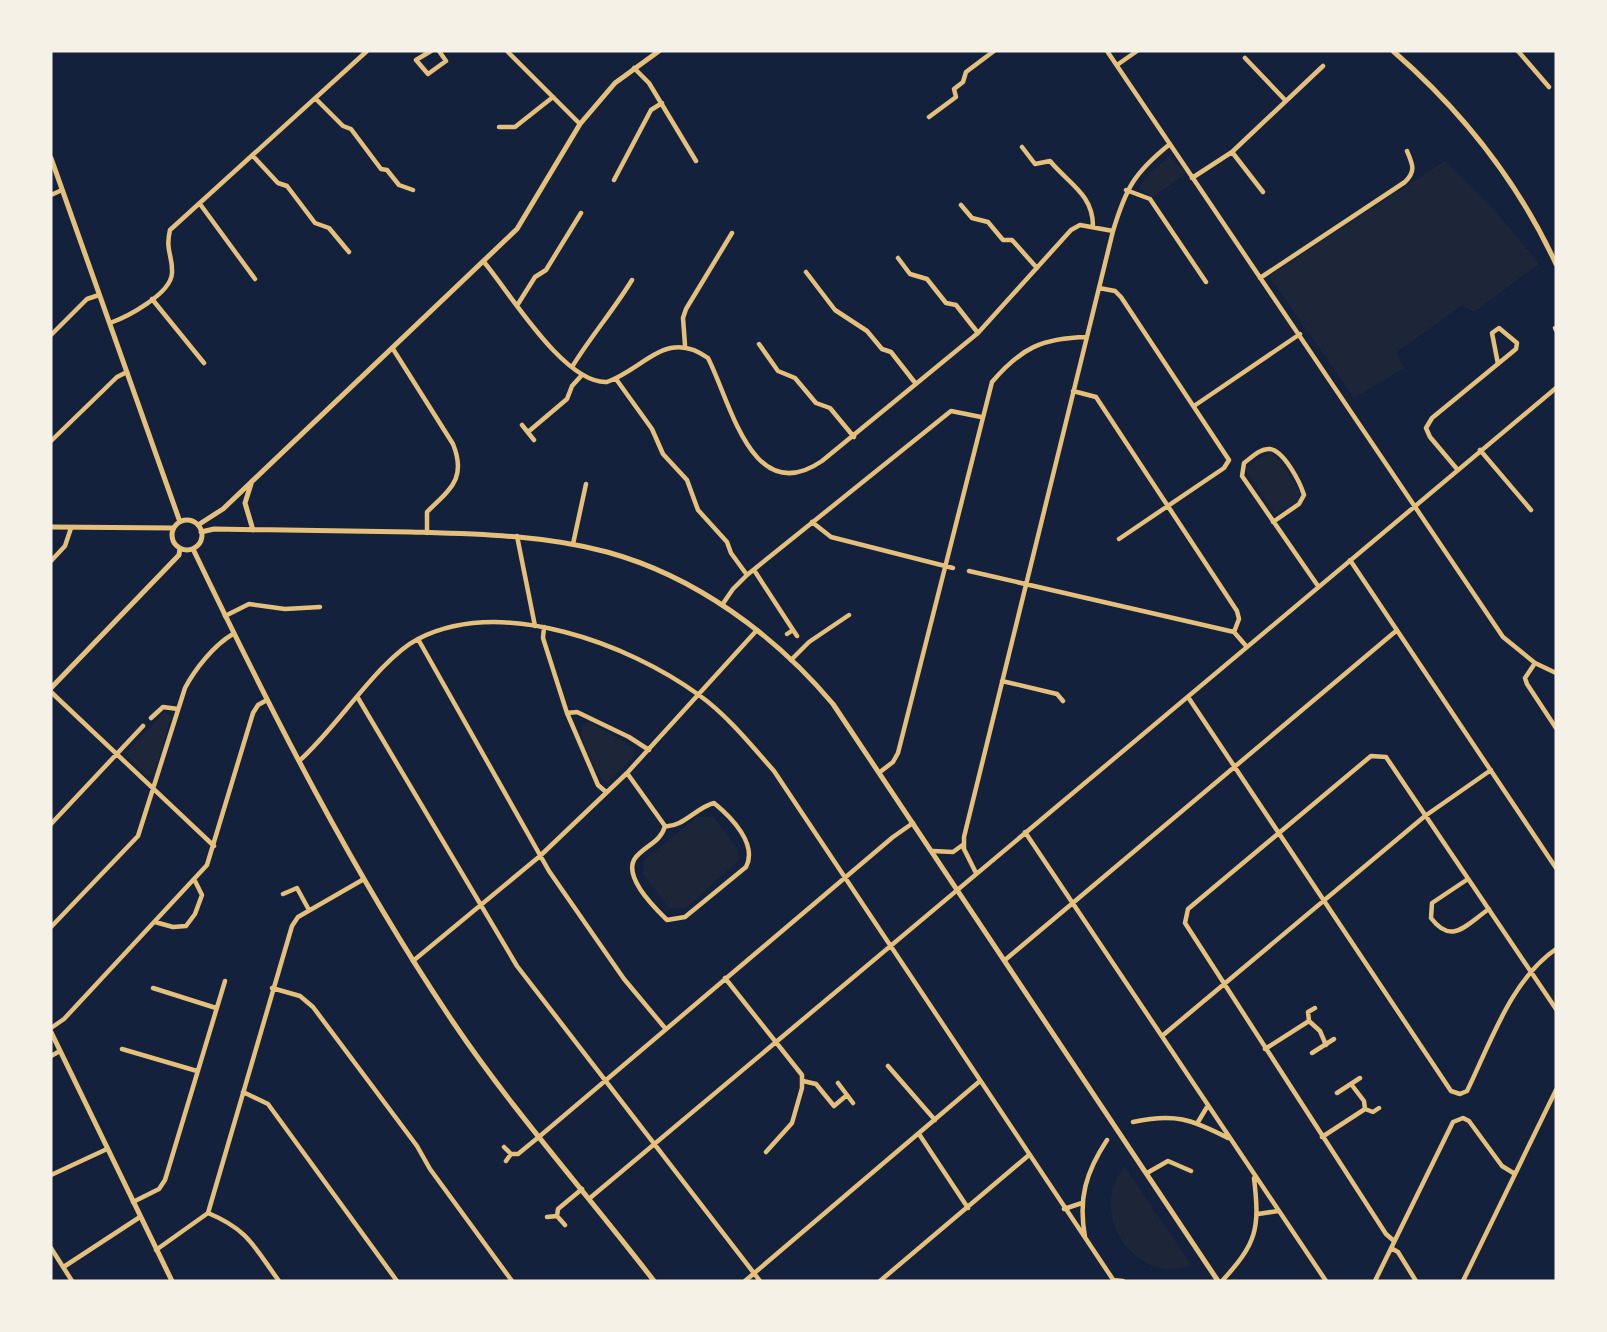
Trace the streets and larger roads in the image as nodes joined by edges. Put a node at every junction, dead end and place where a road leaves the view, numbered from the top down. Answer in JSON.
{"nodes":[{"id":1,"x":367,"y":51,"type":"edge"},
{"id":2,"x":439,"y":51,"type":"edge"},
{"id":3,"x":507,"y":51,"type":"edge"},
{"id":4,"x":659,"y":51,"type":"edge"},
{"id":5,"x":993,"y":51,"type":"edge"},
{"id":6,"x":1107,"y":51,"type":"edge"},
{"id":7,"x":1137,"y":51,"type":"edge"},
{"id":8,"x":1393,"y":51,"type":"edge"},
{"id":9,"x":1518,"y":51,"type":"edge"},
{"id":10,"x":428,"y":52,"type":"edge"},
{"id":11,"x":1245,"y":58,"type":"dead end"},
{"id":12,"x":1117,"y":65,"type":"junction"},
{"id":13,"x":1323,"y":66,"type":"dead end"},
{"id":14,"x":633,"y":67,"type":"junction"},
{"id":15,"x":1549,"y":87,"type":"dead end"},
{"id":16,"x":552,"y":97,"type":"junction"},
{"id":17,"x":316,"y":99,"type":"junction"},
{"id":18,"x":1286,"y":101,"type":"junction"},
{"id":19,"x":662,"y":103,"type":"junction"},
{"id":20,"x":929,"y":117,"type":"dead end"},
{"id":21,"x":580,"y":124,"type":"junction"},
{"id":22,"x":499,"y":127,"type":"dead end"},
{"id":23,"x":1170,"y":144,"type":"junction"},
{"id":24,"x":1022,"y":147,"type":"dead end"},
{"id":25,"x":1408,"y":151,"type":"dead end"},
{"id":26,"x":1232,"y":152,"type":"junction"},
{"id":27,"x":253,"y":156,"type":"junction"},
{"id":28,"x":51,"y":158,"type":"edge"},
{"id":29,"x":696,"y":161,"type":"dead end"},
{"id":30,"x":1192,"y":178,"type":"junction"},
{"id":31,"x":614,"y":180,"type":"dead end"},
{"id":32,"x":62,"y":190,"type":"junction"},
{"id":33,"x":413,"y":190,"type":"dead end"},
{"id":34,"x":1126,"y":190,"type":"junction"},
{"id":35,"x":1263,"y":192,"type":"dead end"},
{"id":36,"x":51,"y":195,"type":"edge"},
{"id":37,"x":200,"y":204,"type":"junction"},
{"id":38,"x":961,"y":205,"type":"dead end"},
{"id":39,"x":581,"y":213,"type":"dead end"},
{"id":40,"x":1093,"y":226,"type":"junction"},
{"id":41,"x":1113,"y":231,"type":"junction"},
{"id":42,"x":732,"y":233,"type":"dead end"},
{"id":43,"x":349,"y":252,"type":"dead end"},
{"id":44,"x":898,"y":258,"type":"dead end"},
{"id":45,"x":484,"y":262,"type":"junction"},
{"id":46,"x":1556,"y":264,"type":"edge"},
{"id":47,"x":1037,"y":268,"type":"junction"},
{"id":48,"x":806,"y":272,"type":"dead end"},
{"id":49,"x":1261,"y":278,"type":"junction"},
{"id":50,"x":255,"y":279,"type":"dead end"},
{"id":51,"x":632,"y":280,"type":"dead end"},
{"id":52,"x":1206,"y":282,"type":"dead end"},
{"id":53,"x":1099,"y":288,"type":"junction"},
{"id":54,"x":99,"y":295,"type":"junction"},
{"id":55,"x":152,"y":299,"type":"junction"},
{"id":56,"x":518,"y":304,"type":"junction"},
{"id":57,"x":110,"y":323,"type":"junction"},
{"id":58,"x":978,"y":333,"type":"junction"},
{"id":59,"x":1300,"y":334,"type":"junction"},
{"id":60,"x":51,"y":335,"type":"edge"},
{"id":61,"x":1087,"y":337,"type":"junction"},
{"id":62,"x":758,"y":344,"type":"dead end"},
{"id":63,"x":685,"y":345,"type":"junction"},
{"id":64,"x":393,"y":349,"type":"junction"},
{"id":65,"x":204,"y":363,"type":"dead end"},
{"id":66,"x":1498,"y":364,"type":"junction"},
{"id":67,"x":572,"y":367,"type":"junction"},
{"id":68,"x":127,"y":372,"type":"junction"},
{"id":69,"x":581,"y":376,"type":"junction"},
{"id":70,"x":616,"y":379,"type":"junction"},
{"id":71,"x":916,"y":384,"type":"junction"},
{"id":72,"x":1556,"y":387,"type":"edge"},
{"id":73,"x":1073,"y":391,"type":"junction"},
{"id":74,"x":1194,"y":406,"type":"junction"},
{"id":75,"x":981,"y":417,"type":"junction"},
{"id":76,"x":522,"y":425,"type":"dead end"},
{"id":77,"x":528,"y":432,"type":"junction"},
{"id":78,"x":854,"y":437,"type":"junction"},
{"id":79,"x":534,"y":440,"type":"dead end"},
{"id":80,"x":51,"y":441,"type":"edge"},
{"id":81,"x":1480,"y":450,"type":"junction"},
{"id":82,"x":1457,"y":469,"type":"junction"},
{"id":83,"x":251,"y":484,"type":"junction"},
{"id":84,"x":586,"y":484,"type":"dead end"},
{"id":85,"x":1168,"y":505,"type":"junction"},
{"id":86,"x":1412,"y":506,"type":"junction"},
{"id":87,"x":1531,"y":510,"type":"dead end"},
{"id":88,"x":180,"y":522,"type":"junction"},
{"id":89,"x":812,"y":522,"type":"junction"},
{"id":90,"x":1273,"y":522,"type":"junction"},
{"id":91,"x":198,"y":525,"type":"junction"},
{"id":92,"x":51,"y":527,"type":"edge"},
{"id":93,"x":71,"y":528,"type":"junction"},
{"id":94,"x":174,"y":528,"type":"junction"},
{"id":95,"x":253,"y":530,"type":"junction"},
{"id":96,"x":201,"y":532,"type":"junction"},
{"id":97,"x":427,"y":533,"type":"junction"},
{"id":98,"x":517,"y":536,"type":"junction"},
{"id":99,"x":1119,"y":539,"type":"dead end"},
{"id":100,"x":573,"y":544,"type":"junction"},
{"id":101,"x":180,"y":548,"type":"junction"},
{"id":102,"x":193,"y":549,"type":"junction"},
{"id":103,"x":1350,"y":560,"type":"junction"},
{"id":104,"x":51,"y":561,"type":"edge"},
{"id":105,"x":944,"y":565,"type":"junction"},
{"id":106,"x":953,"y":568,"type":"dead end"},
{"id":107,"x":754,"y":570,"type":"junction"},
{"id":108,"x":969,"y":570,"type":"dead end"},
{"id":109,"x":747,"y":575,"type":"junction"},
{"id":110,"x":1024,"y":585,"type":"junction"},
{"id":111,"x":1318,"y":586,"type":"junction"},
{"id":112,"x":722,"y":605,"type":"junction"},
{"id":113,"x":320,"y":607,"type":"dead end"},
{"id":114,"x":849,"y":615,"type":"dead end"},
{"id":115,"x":225,"y":616,"type":"junction"},
{"id":116,"x":535,"y":626,"type":"junction"},
{"id":117,"x":544,"y":628,"type":"junction"},
{"id":118,"x":757,"y":630,"type":"junction"},
{"id":119,"x":793,"y":630,"type":"junction"},
{"id":120,"x":1396,"y":631,"type":"junction"},
{"id":121,"x":1234,"y":632,"type":"junction"},
{"id":122,"x":233,"y":634,"type":"junction"},
{"id":123,"x":787,"y":634,"type":"dead end"},
{"id":124,"x":797,"y":636,"type":"dead end"},
{"id":125,"x":418,"y":639,"type":"junction"},
{"id":126,"x":1247,"y":647,"type":"junction"},
{"id":127,"x":791,"y":660,"type":"junction"},
{"id":128,"x":1535,"y":663,"type":"junction"},
{"id":129,"x":1556,"y":673,"type":"edge"},
{"id":130,"x":1002,"y":681,"type":"junction"},
{"id":131,"x":51,"y":690,"type":"edge"},
{"id":132,"x":700,"y":696,"type":"junction"},
{"id":133,"x":1188,"y":697,"type":"junction"},
{"id":134,"x":358,"y":698,"type":"junction"},
{"id":135,"x":267,"y":700,"type":"junction"},
{"id":136,"x":1063,"y":701,"type":"dead end"},
{"id":137,"x":178,"y":709,"type":"junction"},
{"id":138,"x":567,"y":713,"type":"junction"},
{"id":139,"x":151,"y":718,"type":"dead end"},
{"id":140,"x":143,"y":726,"type":"dead end"},
{"id":141,"x":1556,"y":728,"type":"edge"},
{"id":142,"x":649,"y":750,"type":"junction"},
{"id":143,"x":116,"y":755,"type":"junction"},
{"id":144,"x":299,"y":761,"type":"junction"},
{"id":145,"x":1235,"y":768,"type":"junction"},
{"id":146,"x":1491,"y":770,"type":"junction"},
{"id":147,"x":880,"y":772,"type":"junction"},
{"id":148,"x":626,"y":773,"type":"junction"},
{"id":149,"x":155,"y":791,"type":"junction"},
{"id":150,"x":606,"y":792,"type":"junction"},
{"id":151,"x":1426,"y":816,"type":"junction"},
{"id":152,"x":914,"y":823,"type":"junction"},
{"id":153,"x":51,"y":824,"type":"edge"},
{"id":154,"x":665,"y":826,"type":"junction"},
{"id":155,"x":1025,"y":832,"type":"junction"},
{"id":156,"x":1279,"y":833,"type":"junction"},
{"id":157,"x":964,"y":844,"type":"junction"},
{"id":158,"x":214,"y":846,"type":"junction"},
{"id":159,"x":933,"y":851,"type":"junction"},
{"id":160,"x":540,"y":856,"type":"junction"},
{"id":161,"x":1556,"y":868,"type":"edge"},
{"id":162,"x":976,"y":873,"type":"junction"},
{"id":163,"x":846,"y":878,"type":"junction"},
{"id":164,"x":1468,"y":878,"type":"junction"},
{"id":165,"x":364,"y":879,"type":"junction"},
{"id":166,"x":195,"y":881,"type":"junction"},
{"id":167,"x":958,"y":889,"type":"junction"},
{"id":168,"x":283,"y":894,"type":"dead end"},
{"id":169,"x":1323,"y":900,"type":"junction"},
{"id":170,"x":1072,"y":904,"type":"junction"},
{"id":171,"x":482,"y":905,"type":"junction"},
{"id":172,"x":1489,"y":909,"type":"junction"},
{"id":173,"x":309,"y":910,"type":"junction"},
{"id":174,"x":155,"y":922,"type":"junction"},
{"id":175,"x":51,"y":927,"type":"edge"},
{"id":176,"x":890,"y":946,"type":"junction"},
{"id":177,"x":1556,"y":948,"type":"edge"},
{"id":178,"x":1005,"y":960,"type":"junction"},
{"id":179,"x":413,"y":961,"type":"junction"},
{"id":180,"x":1530,"y":971,"type":"junction"},
{"id":181,"x":725,"y":978,"type":"junction"},
{"id":182,"x":225,"y":981,"type":"dead end"},
{"id":183,"x":160,"y":982,"type":"dead end"},
{"id":184,"x":1222,"y":984,"type":"junction"},
{"id":185,"x":272,"y":988,"type":"junction"},
{"id":186,"x":216,"y":1008,"type":"junction"},
{"id":187,"x":1315,"y":1008,"type":"dead end"},
{"id":188,"x":1556,"y":1009,"type":"edge"},
{"id":189,"x":1309,"y":1021,"type":"junction"},
{"id":190,"x":665,"y":1028,"type":"junction"},
{"id":191,"x":51,"y":1030,"type":"edge"},
{"id":192,"x":1162,"y":1036,"type":"junction"},
{"id":193,"x":1334,"y":1040,"type":"dead end"},
{"id":194,"x":776,"y":1042,"type":"junction"},
{"id":195,"x":1326,"y":1045,"type":"junction"},
{"id":196,"x":122,"y":1049,"type":"dead end"},
{"id":197,"x":1265,"y":1049,"type":"junction"},
{"id":198,"x":60,"y":1051,"type":"junction"},
{"id":199,"x":1312,"y":1054,"type":"dead end"},
{"id":200,"x":51,"y":1056,"type":"edge"},
{"id":201,"x":888,"y":1066,"type":"dead end"},
{"id":202,"x":197,"y":1071,"type":"junction"},
{"id":203,"x":1360,"y":1078,"type":"dead end"},
{"id":204,"x":604,"y":1079,"type":"junction"},
{"id":205,"x":803,"y":1081,"type":"junction"},
{"id":206,"x":980,"y":1082,"type":"junction"},
{"id":207,"x":838,"y":1083,"type":"dead end"},
{"id":208,"x":1352,"y":1084,"type":"junction"},
{"id":209,"x":1556,"y":1090,"type":"edge"},
{"id":210,"x":243,"y":1092,"type":"junction"},
{"id":211,"x":1337,"y":1093,"type":"dead end"},
{"id":212,"x":847,"y":1095,"type":"junction"},
{"id":213,"x":853,"y":1102,"type":"dead end"},
{"id":214,"x":1207,"y":1107,"type":"junction"},
{"id":215,"x":1380,"y":1108,"type":"dead end"},
{"id":216,"x":1365,"y":1109,"type":"junction"},
{"id":217,"x":935,"y":1120,"type":"junction"},
{"id":218,"x":1133,"y":1122,"type":"dead end"},
{"id":219,"x":1198,"y":1122,"type":"junction"},
{"id":220,"x":919,"y":1134,"type":"junction"},
{"id":221,"x":540,"y":1136,"type":"junction"},
{"id":222,"x":1322,"y":1137,"type":"junction"},
{"id":223,"x":1228,"y":1139,"type":"junction"},
{"id":224,"x":1107,"y":1140,"type":"dead end"},
{"id":225,"x":654,"y":1145,"type":"junction"},
{"id":226,"x":504,"y":1147,"type":"dead end"},
{"id":227,"x":107,"y":1149,"type":"junction"},
{"id":228,"x":766,"y":1152,"type":"dead end"},
{"id":229,"x":512,"y":1154,"type":"junction"},
{"id":230,"x":1029,"y":1155,"type":"junction"},
{"id":231,"x":506,"y":1161,"type":"dead end"},
{"id":232,"x":1191,"y":1171,"type":"dead end"},
{"id":233,"x":1147,"y":1173,"type":"junction"},
{"id":234,"x":1515,"y":1174,"type":"junction"},
{"id":235,"x":51,"y":1175,"type":"edge"},
{"id":236,"x":1254,"y":1175,"type":"junction"},
{"id":237,"x":582,"y":1188,"type":"junction"},
{"id":238,"x":590,"y":1198,"type":"junction"},
{"id":239,"x":133,"y":1203,"type":"junction"},
{"id":240,"x":1082,"y":1203,"type":"junction"},
{"id":241,"x":968,"y":1208,"type":"junction"},
{"id":242,"x":1065,"y":1209,"type":"junction"},
{"id":243,"x":1278,"y":1211,"type":"junction"},
{"id":244,"x":208,"y":1213,"type":"junction"},
{"id":245,"x":1258,"y":1214,"type":"junction"},
{"id":246,"x":557,"y":1216,"type":"junction"},
{"id":247,"x":140,"y":1217,"type":"junction"},
{"id":248,"x":547,"y":1217,"type":"dead end"},
{"id":249,"x":565,"y":1225,"type":"dead end"},
{"id":250,"x":1086,"y":1241,"type":"junction"},
{"id":251,"x":1394,"y":1241,"type":"junction"},
{"id":252,"x":51,"y":1248,"type":"edge"},
{"id":253,"x":1391,"y":1248,"type":"junction"},
{"id":254,"x":156,"y":1250,"type":"junction"},
{"id":255,"x":65,"y":1266,"type":"junction"},
{"id":256,"x":754,"y":1274,"type":"junction"},
{"id":257,"x":519,"y":1276,"type":"dead end"},
{"id":258,"x":72,"y":1281,"type":"edge"},
{"id":259,"x":172,"y":1281,"type":"edge"},
{"id":260,"x":279,"y":1281,"type":"edge"},
{"id":261,"x":397,"y":1281,"type":"edge"},
{"id":262,"x":512,"y":1281,"type":"edge"},
{"id":263,"x":654,"y":1281,"type":"edge"},
{"id":264,"x":745,"y":1281,"type":"edge"},
{"id":265,"x":760,"y":1281,"type":"edge"},
{"id":266,"x":880,"y":1281,"type":"edge"},
{"id":267,"x":1113,"y":1281,"type":"edge"},
{"id":268,"x":1123,"y":1281,"type":"edge"},
{"id":269,"x":1220,"y":1281,"type":"edge"},
{"id":270,"x":1326,"y":1281,"type":"edge"},
{"id":271,"x":1374,"y":1281,"type":"edge"},
{"id":272,"x":1416,"y":1281,"type":"edge"},
{"id":273,"x":1463,"y":1281,"type":"edge"}],
"edges":[{"from":1,"to":17,"type":"street"},
{"from":2,"to":10,"type":"street"},
{"from":3,"to":16,"type":"street"},
{"from":4,"to":14,"type":"street"},
{"from":5,"to":20,"type":"street"},
{"from":6,"to":12,"type":"street"},
{"from":7,"to":12,"type":"street"},
{"from":8,"to":46,"type":"street"},
{"from":9,"to":15,"type":"street"},
{"from":11,"to":18,"type":"street"},
{"from":12,"to":23,"type":"street"},
{"from":13,"to":18,"type":"street"},
{"from":14,"to":19,"type":"street"},
{"from":14,"to":21,"type":"street"},
{"from":16,"to":21,"type":"street"},
{"from":16,"to":22,"type":"street"},
{"from":17,"to":27,"type":"street"},
{"from":17,"to":33,"type":"street"},
{"from":18,"to":26,"type":"street"},
{"from":19,"to":29,"type":"street"},
{"from":19,"to":31,"type":"street"},
{"from":21,"to":45,"type":"street"},
{"from":23,"to":30,"type":"street"},
{"from":23,"to":34,"type":"street"},
{"from":24,"to":40,"type":"street"},
{"from":25,"to":49,"type":"street"},
{"from":26,"to":30,"type":"street"},
{"from":26,"to":35,"type":"street"},
{"from":27,"to":37,"type":"street"},
{"from":27,"to":43,"type":"street"},
{"from":28,"to":32,"type":"street"},
{"from":30,"to":49,"type":"street"},
{"from":32,"to":36,"type":"street"},
{"from":32,"to":54,"type":"street"},
{"from":34,"to":41,"type":"street"},
{"from":34,"to":52,"type":"street"},
{"from":37,"to":50,"type":"street"},
{"from":37,"to":55,"type":"street"},
{"from":38,"to":47,"type":"street"},
{"from":39,"to":56,"type":"street"},
{"from":40,"to":41,"type":"street"},
{"from":40,"to":47,"type":"street"},
{"from":41,"to":53,"type":"street"},
{"from":42,"to":63,"type":"street"},
{"from":44,"to":58,"type":"street"},
{"from":45,"to":56,"type":"street"},
{"from":45,"to":64,"type":"street"},
{"from":47,"to":58,"type":"street"},
{"from":48,"to":71,"type":"street"},
{"from":49,"to":59,"type":"street"},
{"from":51,"to":67,"type":"street"},
{"from":53,"to":61,"type":"street"},
{"from":53,"to":74,"type":"street"},
{"from":54,"to":57,"type":"street"},
{"from":54,"to":60,"type":"street"},
{"from":55,"to":57,"type":"street"},
{"from":55,"to":65,"type":"street"},
{"from":56,"to":67,"type":"street"},
{"from":57,"to":68,"type":"street"},
{"from":58,"to":71,"type":"street"},
{"from":59,"to":74,"type":"street"},
{"from":59,"to":86,"type":"street"},
{"from":61,"to":73,"type":"street"},
{"from":61,"to":75,"type":"street"},
{"from":62,"to":78,"type":"street"},
{"from":63,"to":70,"type":"street"},
{"from":63,"to":78,"type":"street"},
{"from":64,"to":83,"type":"street"},
{"from":64,"to":97,"type":"street"},
{"from":66,"to":66,"type":"street"},
{"from":66,"to":82,"type":"street"},
{"from":67,"to":69,"type":"street"},
{"from":68,"to":80,"type":"street"},
{"from":68,"to":88,"type":"street"},
{"from":69,"to":70,"type":"street"},
{"from":69,"to":77,"type":"street"},
{"from":70,"to":109,"type":"street"},
{"from":71,"to":78,"type":"street"},
{"from":72,"to":81,"type":"street"},
{"from":73,"to":85,"type":"street"},
{"from":73,"to":110,"type":"street"},
{"from":74,"to":85,"type":"street"},
{"from":75,"to":89,"type":"street"},
{"from":75,"to":105,"type":"street"},
{"from":76,"to":77,"type":"street"},
{"from":77,"to":79,"type":"street"},
{"from":81,"to":82,"type":"street"},
{"from":81,"to":87,"type":"street"},
{"from":82,"to":86,"type":"street"},
{"from":83,"to":91,"type":"street"},
{"from":83,"to":95,"type":"street"},
{"from":84,"to":100,"type":"street"},
{"from":85,"to":99,"type":"street"},
{"from":85,"to":121,"type":"street"},
{"from":86,"to":103,"type":"street"},
{"from":86,"to":128,"type":"street"},
{"from":88,"to":91,"type":"street"},
{"from":88,"to":94,"type":"street"},
{"from":89,"to":105,"type":"street"},
{"from":89,"to":107,"type":"street"},
{"from":90,"to":90,"type":"street"},
{"from":90,"to":111,"type":"street"},
{"from":91,"to":96,"type":"street"},
{"from":92,"to":93,"type":"street"},
{"from":93,"to":94,"type":"street"},
{"from":93,"to":104,"type":"street"},
{"from":94,"to":101,"type":"street"},
{"from":95,"to":96,"type":"street"},
{"from":95,"to":97,"type":"street"},
{"from":96,"to":102,"type":"street"},
{"from":97,"to":98,"type":"street"},
{"from":98,"to":100,"type":"street"},
{"from":98,"to":116,"type":"street"},
{"from":100,"to":112,"type":"street"},
{"from":101,"to":102,"type":"street"},
{"from":101,"to":131,"type":"street"},
{"from":102,"to":115,"type":"street"},
{"from":103,"to":111,"type":"street"},
{"from":103,"to":120,"type":"street"},
{"from":105,"to":106,"type":"street"},
{"from":105,"to":147,"type":"street"},
{"from":107,"to":109,"type":"street"},
{"from":107,"to":119,"type":"street"},
{"from":108,"to":110,"type":"street"},
{"from":109,"to":112,"type":"street"},
{"from":110,"to":121,"type":"street"},
{"from":110,"to":130,"type":"street"},
{"from":111,"to":126,"type":"street"},
{"from":112,"to":118,"type":"street"},
{"from":113,"to":115,"type":"street"},
{"from":114,"to":127,"type":"street"},
{"from":115,"to":122,"type":"street"},
{"from":116,"to":117,"type":"street"},
{"from":116,"to":125,"type":"street"},
{"from":117,"to":132,"type":"street"},
{"from":117,"to":138,"type":"street"},
{"from":118,"to":127,"type":"street"},
{"from":118,"to":132,"type":"street"},
{"from":119,"to":123,"type":"street"},
{"from":119,"to":124,"type":"street"},
{"from":120,"to":145,"type":"street"},
{"from":120,"to":146,"type":"street"},
{"from":121,"to":126,"type":"street"},
{"from":122,"to":135,"type":"street"},
{"from":122,"to":137,"type":"street"},
{"from":125,"to":134,"type":"street"},
{"from":125,"to":160,"type":"street"},
{"from":126,"to":133,"type":"street"},
{"from":127,"to":147,"type":"street"},
{"from":128,"to":129,"type":"street"},
{"from":128,"to":141,"type":"street"},
{"from":130,"to":136,"type":"street"},
{"from":130,"to":157,"type":"street"},
{"from":131,"to":143,"type":"street"},
{"from":132,"to":142,"type":"street"},
{"from":132,"to":163,"type":"street"},
{"from":133,"to":145,"type":"street"},
{"from":133,"to":155,"type":"street"},
{"from":134,"to":144,"type":"street"},
{"from":134,"to":171,"type":"street"},
{"from":135,"to":144,"type":"street"},
{"from":135,"to":158,"type":"street"},
{"from":137,"to":139,"type":"street"},
{"from":137,"to":149,"type":"street"},
{"from":138,"to":142,"type":"street"},
{"from":138,"to":150,"type":"street"},
{"from":140,"to":143,"type":"street"},
{"from":142,"to":148,"type":"street"},
{"from":143,"to":149,"type":"street"},
{"from":143,"to":153,"type":"street"},
{"from":144,"to":165,"type":"street"},
{"from":145,"to":156,"type":"street"},
{"from":145,"to":170,"type":"street"},
{"from":146,"to":151,"type":"street"},
{"from":146,"to":161,"type":"street"},
{"from":147,"to":152,"type":"street"},
{"from":148,"to":150,"type":"street"},
{"from":148,"to":154,"type":"street"},
{"from":149,"to":158,"type":"street"},
{"from":149,"to":175,"type":"street"},
{"from":150,"to":160,"type":"street"},
{"from":151,"to":156,"type":"street"},
{"from":151,"to":164,"type":"street"},
{"from":151,"to":169,"type":"street"},
{"from":152,"to":159,"type":"street"},
{"from":152,"to":163,"type":"street"},
{"from":154,"to":154,"type":"street"},
{"from":155,"to":162,"type":"street"},
{"from":155,"to":170,"type":"street"},
{"from":156,"to":169,"type":"street"},
{"from":156,"to":184,"type":"street"},
{"from":157,"to":159,"type":"street"},
{"from":157,"to":162,"type":"street"},
{"from":158,"to":166,"type":"street"},
{"from":159,"to":167,"type":"street"},
{"from":160,"to":171,"type":"street"},
{"from":160,"to":190,"type":"street"},
{"from":162,"to":167,"type":"street"},
{"from":163,"to":176,"type":"street"},
{"from":163,"to":181,"type":"street"},
{"from":164,"to":172,"type":"street"},
{"from":164,"to":172,"type":"street"},
{"from":165,"to":173,"type":"street"},
{"from":165,"to":179,"type":"street"},
{"from":166,"to":174,"type":"street"},
{"from":166,"to":174,"type":"street"},
{"from":167,"to":176,"type":"street"},
{"from":167,"to":178,"type":"street"},
{"from":168,"to":173,"type":"street"},
{"from":169,"to":180,"type":"street"},
{"from":169,"to":184,"type":"street"},
{"from":170,"to":178,"type":"street"},
{"from":170,"to":192,"type":"street"},
{"from":171,"to":179,"type":"street"},
{"from":171,"to":204,"type":"street"},
{"from":172,"to":180,"type":"street"},
{"from":173,"to":185,"type":"street"},
{"from":174,"to":191,"type":"street"},
{"from":176,"to":194,"type":"street"},
{"from":176,"to":206,"type":"street"},
{"from":177,"to":180,"type":"street"},
{"from":178,"to":233,"type":"street"},
{"from":179,"to":221,"type":"street"},
{"from":180,"to":188,"type":"street"},
{"from":181,"to":190,"type":"street"},
{"from":181,"to":194,"type":"street"},
{"from":182,"to":186,"type":"street"},
{"from":183,"to":186,"type":"street"},
{"from":184,"to":192,"type":"street"},
{"from":184,"to":197,"type":"street"},
{"from":185,"to":210,"type":"street"},
{"from":185,"to":262,"type":"street"},
{"from":186,"to":202,"type":"street"},
{"from":187,"to":189,"type":"street"},
{"from":189,"to":195,"type":"street"},
{"from":189,"to":197,"type":"street"},
{"from":190,"to":204,"type":"street"},
{"from":191,"to":198,"type":"street"},
{"from":192,"to":214,"type":"street"},
{"from":193,"to":195,"type":"street"},
{"from":194,"to":205,"type":"street"},
{"from":194,"to":225,"type":"street"},
{"from":195,"to":199,"type":"street"},
{"from":196,"to":202,"type":"street"},
{"from":197,"to":222,"type":"street"},
{"from":198,"to":200,"type":"street"},
{"from":198,"to":227,"type":"street"},
{"from":201,"to":217,"type":"street"},
{"from":202,"to":239,"type":"street"},
{"from":203,"to":208,"type":"street"},
{"from":204,"to":221,"type":"street"},
{"from":204,"to":225,"type":"street"},
{"from":205,"to":212,"type":"street"},
{"from":205,"to":228,"type":"street"},
{"from":206,"to":217,"type":"street"},
{"from":206,"to":230,"type":"street"},
{"from":207,"to":212,"type":"street"},
{"from":208,"to":211,"type":"street"},
{"from":208,"to":216,"type":"street"},
{"from":209,"to":234,"type":"street"},
{"from":210,"to":244,"type":"street"},
{"from":210,"to":261,"type":"street"},
{"from":212,"to":213,"type":"street"},
{"from":214,"to":219,"type":"street"},
{"from":214,"to":223,"type":"street"},
{"from":215,"to":216,"type":"street"},
{"from":216,"to":222,"type":"street"},
{"from":217,"to":220,"type":"street"},
{"from":218,"to":219,"type":"street"},
{"from":219,"to":223,"type":"street"},
{"from":220,"to":241,"type":"street"},
{"from":220,"to":256,"type":"street"},
{"from":221,"to":229,"type":"street"},
{"from":221,"to":237,"type":"street"},
{"from":222,"to":251,"type":"street"},
{"from":223,"to":236,"type":"street"},
{"from":224,"to":240,"type":"street"},
{"from":225,"to":238,"type":"street"},
{"from":225,"to":256,"type":"street"},
{"from":226,"to":229,"type":"street"},
{"from":227,"to":235,"type":"street"},
{"from":227,"to":239,"type":"street"},
{"from":229,"to":231,"type":"street"},
{"from":230,"to":241,"type":"street"},
{"from":230,"to":242,"type":"street"},
{"from":232,"to":233,"type":"street"},
{"from":233,"to":269,"type":"street"},
{"from":234,"to":251,"type":"street"},
{"from":234,"to":273,"type":"street"},
{"from":236,"to":243,"type":"street"},
{"from":236,"to":245,"type":"street"},
{"from":237,"to":238,"type":"street"},
{"from":237,"to":246,"type":"street"},
{"from":238,"to":263,"type":"street"},
{"from":239,"to":247,"type":"street"},
{"from":240,"to":242,"type":"street"},
{"from":240,"to":250,"type":"street"},
{"from":241,"to":266,"type":"street"},
{"from":242,"to":250,"type":"street"},
{"from":243,"to":245,"type":"street"},
{"from":243,"to":270,"type":"street"},
{"from":244,"to":254,"type":"street"},
{"from":244,"to":260,"type":"street"},
{"from":245,"to":269,"type":"street"},
{"from":246,"to":248,"type":"street"},
{"from":246,"to":249,"type":"street"},
{"from":247,"to":254,"type":"street"},
{"from":247,"to":255,"type":"street"},
{"from":250,"to":267,"type":"street"},
{"from":251,"to":253,"type":"street"},
{"from":252,"to":255,"type":"street"},
{"from":253,"to":271,"type":"street"},
{"from":253,"to":272,"type":"street"},
{"from":254,"to":259,"type":"street"},
{"from":255,"to":258,"type":"street"},
{"from":256,"to":264,"type":"street"},
{"from":256,"to":265,"type":"street"},
{"from":257,"to":262,"type":"street"},
{"from":267,"to":268,"type":"street"}]}
